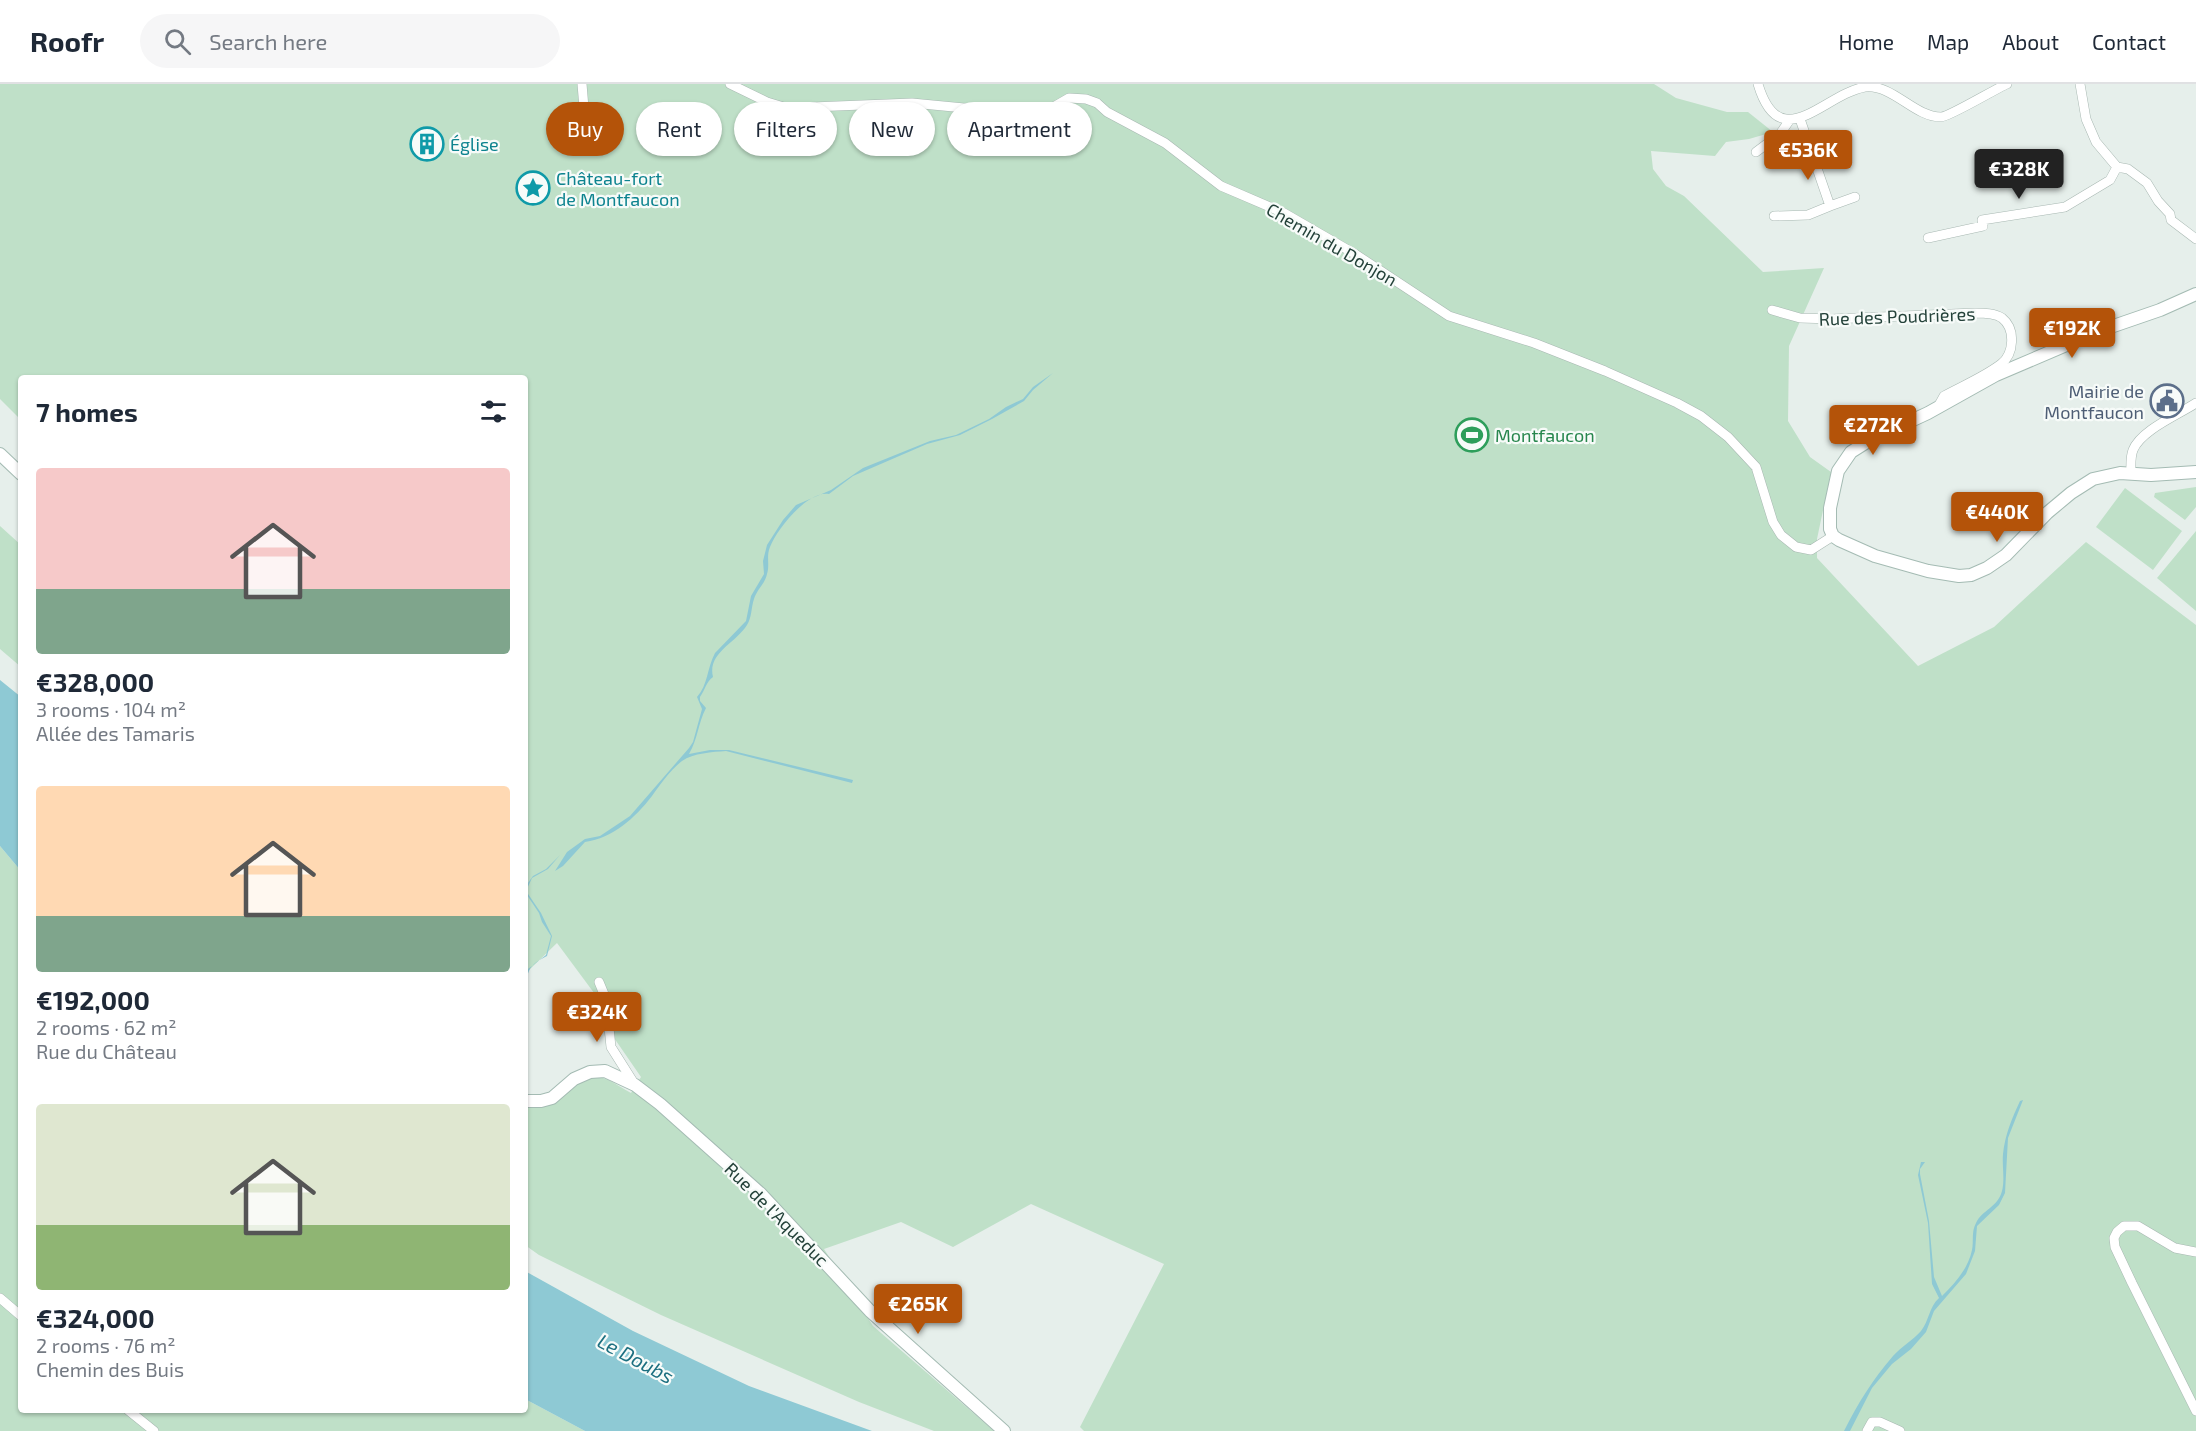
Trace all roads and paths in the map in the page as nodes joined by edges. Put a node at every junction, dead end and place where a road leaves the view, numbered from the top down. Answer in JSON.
{"nodes":[{"id":1,"x":582,"y":84,"type":"edge"},
{"id":2,"x":730,"y":84,"type":"edge"},
{"id":3,"x":1758,"y":84,"type":"edge"},
{"id":4,"x":2007,"y":84,"type":"edge"},
{"id":5,"x":2080,"y":84,"type":"edge"},
{"id":6,"x":584,"y":102,"type":"edge"},
{"id":7,"x":1800,"y":119,"type":"junction"},
{"id":8,"x":1789,"y":121,"type":"junction"},
{"id":9,"x":1756,"y":152,"type":"dead end"},
{"id":10,"x":2117,"y":167,"type":"junction"},
{"id":11,"x":1855,"y":197,"type":"dead end"},
{"id":12,"x":1830,"y":206,"type":"junction"},
{"id":13,"x":1774,"y":216,"type":"dead end"},
{"id":14,"x":1928,"y":238,"type":"dead end"},
{"id":15,"x":2196,"y":239,"type":"edge"},
{"id":16,"x":2196,"y":294,"type":"edge"},
{"id":17,"x":1772,"y":310,"type":"dead end"},
{"id":18,"x":2196,"y":403,"type":"edge"},
{"id":19,"x":1939,"y":405,"type":"junction"},
{"id":20,"x":0,"y":454,"type":"edge"},
{"id":21,"x":18,"y":471,"type":"edge"},
{"id":22,"x":2196,"y":472,"type":"edge"},
{"id":23,"x":2131,"y":473,"type":"junction"},
{"id":24,"x":1833,"y":536,"type":"junction"},
{"id":25,"x":599,"y":982,"type":"dead end"},
{"id":26,"x":635,"y":1085,"type":"junction"},
{"id":27,"x":528,"y":1101,"type":"edge"},
{"id":28,"x":2196,"y":1252,"type":"edge"},
{"id":29,"x":0,"y":1298,"type":"edge"},
{"id":30,"x":18,"y":1313,"type":"edge"},
{"id":31,"x":2196,"y":1411,"type":"edge"},
{"id":32,"x":132,"y":1413,"type":"edge"},
{"id":33,"x":154,"y":1431,"type":"edge"},
{"id":34,"x":1004,"y":1431,"type":"edge"},
{"id":35,"x":1867,"y":1431,"type":"edge"},
{"id":36,"x":1900,"y":1431,"type":"edge"}],
"edges":[{"from":1,"to":6,"type":"street"},
{"from":2,"to":24,"type":"street","name":"Chemin du Donjon"},
{"from":3,"to":8,"type":"street"},
{"from":4,"to":7,"type":"street"},
{"from":5,"to":10,"type":"street"},
{"from":7,"to":8,"type":"street"},
{"from":7,"to":12,"type":"street"},
{"from":8,"to":9,"type":"street"},
{"from":10,"to":14,"type":"street"},
{"from":10,"to":15,"type":"street"},
{"from":11,"to":12,"type":"street"},
{"from":12,"to":13,"type":"street"},
{"from":16,"to":19,"type":"street"},
{"from":17,"to":19,"type":"street","name":"Rue des Poudrières"},
{"from":18,"to":23,"type":"street"},
{"from":19,"to":24,"type":"street"},
{"from":20,"to":21,"type":"street"},
{"from":22,"to":23,"type":"street"},
{"from":23,"to":24,"type":"street"},
{"from":25,"to":26,"type":"street"},
{"from":26,"to":27,"type":"street","name":"Rue de l'Aqueduc"},
{"from":26,"to":34,"type":"street","name":"Rue de l'Aqueduc"},
{"from":28,"to":31,"type":"street"},
{"from":29,"to":30,"type":"street"},
{"from":32,"to":33,"type":"street"},
{"from":35,"to":36,"type":"street"}]}
